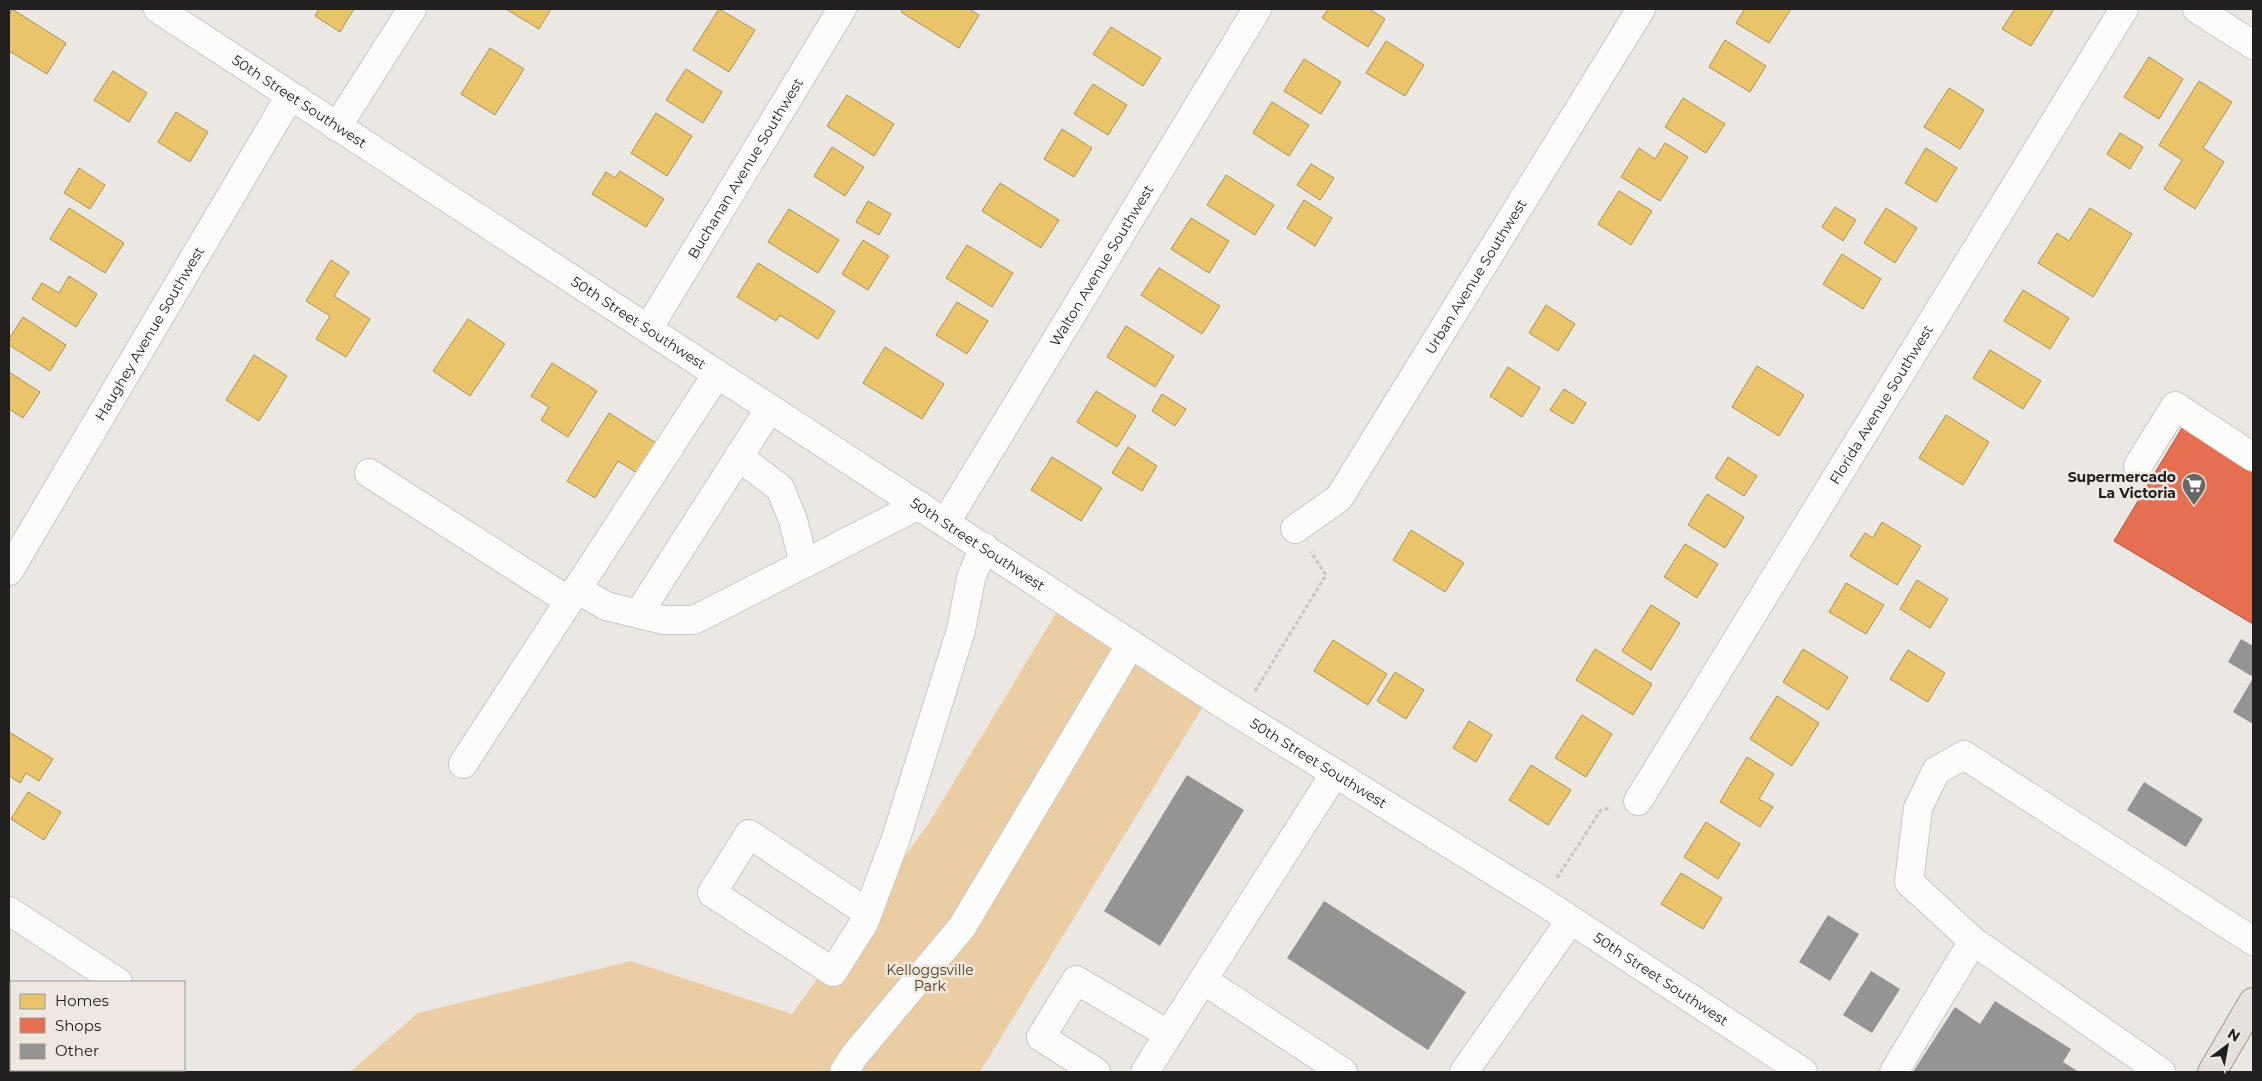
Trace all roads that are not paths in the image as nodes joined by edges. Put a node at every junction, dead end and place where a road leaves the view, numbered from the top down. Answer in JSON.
{"nodes":[{"id":1,"x":158,"y":9,"type":"edge"},
{"id":2,"x":412,"y":9,"type":"edge"},
{"id":3,"x":842,"y":9,"type":"edge"},
{"id":4,"x":1257,"y":9,"type":"edge"},
{"id":5,"x":1640,"y":9,"type":"edge"},
{"id":6,"x":2124,"y":9,"type":"edge"},
{"id":7,"x":2197,"y":9,"type":"edge"},
{"id":8,"x":2253,"y":44,"type":"edge"},
{"id":9,"x":290,"y":96,"type":"junction"},
{"id":10,"x":337,"y":127,"type":"junction"},
{"id":11,"x":648,"y":328,"type":"junction"},
{"id":12,"x":718,"y":374,"type":"junction"},
{"id":13,"x":770,"y":408,"type":"junction"},
{"id":14,"x":2253,"y":456,"type":"edge"},
{"id":15,"x":739,"y":457,"type":"junction"},
{"id":16,"x":2138,"y":466,"type":"dead end"},
{"id":17,"x":369,"y":473,"type":"dead end"},
{"id":18,"x":919,"y":505,"type":"junction"},
{"id":19,"x":946,"y":522,"type":"junction"},
{"id":20,"x":1295,"y":529,"type":"road end"},
{"id":21,"x":984,"y":548,"type":"junction"},
{"id":22,"x":804,"y":564,"type":"junction"},
{"id":23,"x":9,"y":571,"type":"edge"},
{"id":24,"x":573,"y":595,"type":"junction"},
{"id":25,"x":639,"y":614,"type":"junction"},
{"id":26,"x":1131,"y":644,"type":"junction"},
{"id":27,"x":463,"y":764,"type":"dead end"},
{"id":28,"x":1335,"y":773,"type":"junction"},
{"id":29,"x":1638,"y":801,"type":"road end"},
{"id":30,"x":9,"y":911,"type":"edge"},
{"id":31,"x":868,"y":913,"type":"junction"},
{"id":32,"x":1571,"y":920,"type":"junction"},
{"id":33,"x":1973,"y":941,"type":"junction"},
{"id":34,"x":2253,"y":941,"type":"edge"},
{"id":35,"x":1203,"y":980,"type":"junction"},
{"id":36,"x":116,"y":981,"type":"edge"},
{"id":37,"x":2253,"y":1002,"type":"edge"},
{"id":38,"x":1168,"y":1034,"type":"junction"},
{"id":39,"x":844,"y":1072,"type":"edge"},
{"id":40,"x":1096,"y":1072,"type":"edge"},
{"id":41,"x":1145,"y":1072,"type":"edge"},
{"id":42,"x":1343,"y":1072,"type":"edge"},
{"id":43,"x":1464,"y":1072,"type":"edge"},
{"id":44,"x":1802,"y":1072,"type":"edge"},
{"id":45,"x":1894,"y":1072,"type":"edge"},
{"id":46,"x":2161,"y":1072,"type":"edge"},
{"id":47,"x":2212,"y":1072,"type":"edge"}],
"edges":[{"from":1,"to":9,"type":"street","name":"50th Street Southwest"},
{"from":2,"to":10,"type":"street"},
{"from":3,"to":11,"type":"street","name":"Buchanan Avenue Southwest"},
{"from":4,"to":19,"type":"street","name":"Walton Avenue Southwest"},
{"from":5,"to":20,"type":"street","name":"Urban Avenue Southwest"},
{"from":6,"to":29,"type":"street","name":"Florida Avenue Southwest"},
{"from":7,"to":8,"type":"street"},
{"from":9,"to":10,"type":"street","name":"50th Street Southwest"},
{"from":9,"to":23,"type":"street","name":"Haughey Avenue Southwest"},
{"from":10,"to":11,"type":"street","name":"50th Street Southwest"},
{"from":11,"to":12,"type":"street","name":"50th Street Southwest"},
{"from":12,"to":13,"type":"street","name":"50th Street Southwest"},
{"from":12,"to":24,"type":"street"},
{"from":13,"to":15,"type":"street"},
{"from":13,"to":18,"type":"street","name":"50th Street Southwest"},
{"from":14,"to":16,"type":"street"},
{"from":15,"to":22,"type":"street"},
{"from":15,"to":25,"type":"street"},
{"from":17,"to":24,"type":"street"},
{"from":18,"to":19,"type":"street","name":"50th Street Southwest"},
{"from":18,"to":22,"type":"street"},
{"from":19,"to":21,"type":"street","name":"50th Street Southwest"},
{"from":21,"to":26,"type":"street","name":"50th Street Southwest"},
{"from":21,"to":31,"type":"street"},
{"from":22,"to":25,"type":"street"},
{"from":24,"to":25,"type":"street"},
{"from":24,"to":27,"type":"street"},
{"from":26,"to":28,"type":"street","name":"50th Street Southwest"},
{"from":26,"to":39,"type":"street"},
{"from":28,"to":32,"type":"street","name":"50th Street Southwest"},
{"from":28,"to":35,"type":"street"},
{"from":30,"to":36,"type":"street"},
{"from":31,"to":31,"type":"street"},
{"from":32,"to":43,"type":"street"},
{"from":32,"to":44,"type":"street","name":"50th Street Southwest"},
{"from":33,"to":34,"type":"street"},
{"from":33,"to":45,"type":"street"},
{"from":33,"to":46,"type":"street"},
{"from":35,"to":38,"type":"street"},
{"from":35,"to":42,"type":"street"},
{"from":37,"to":47,"type":"main road"},
{"from":38,"to":40,"type":"street"},
{"from":38,"to":41,"type":"street"}]}
